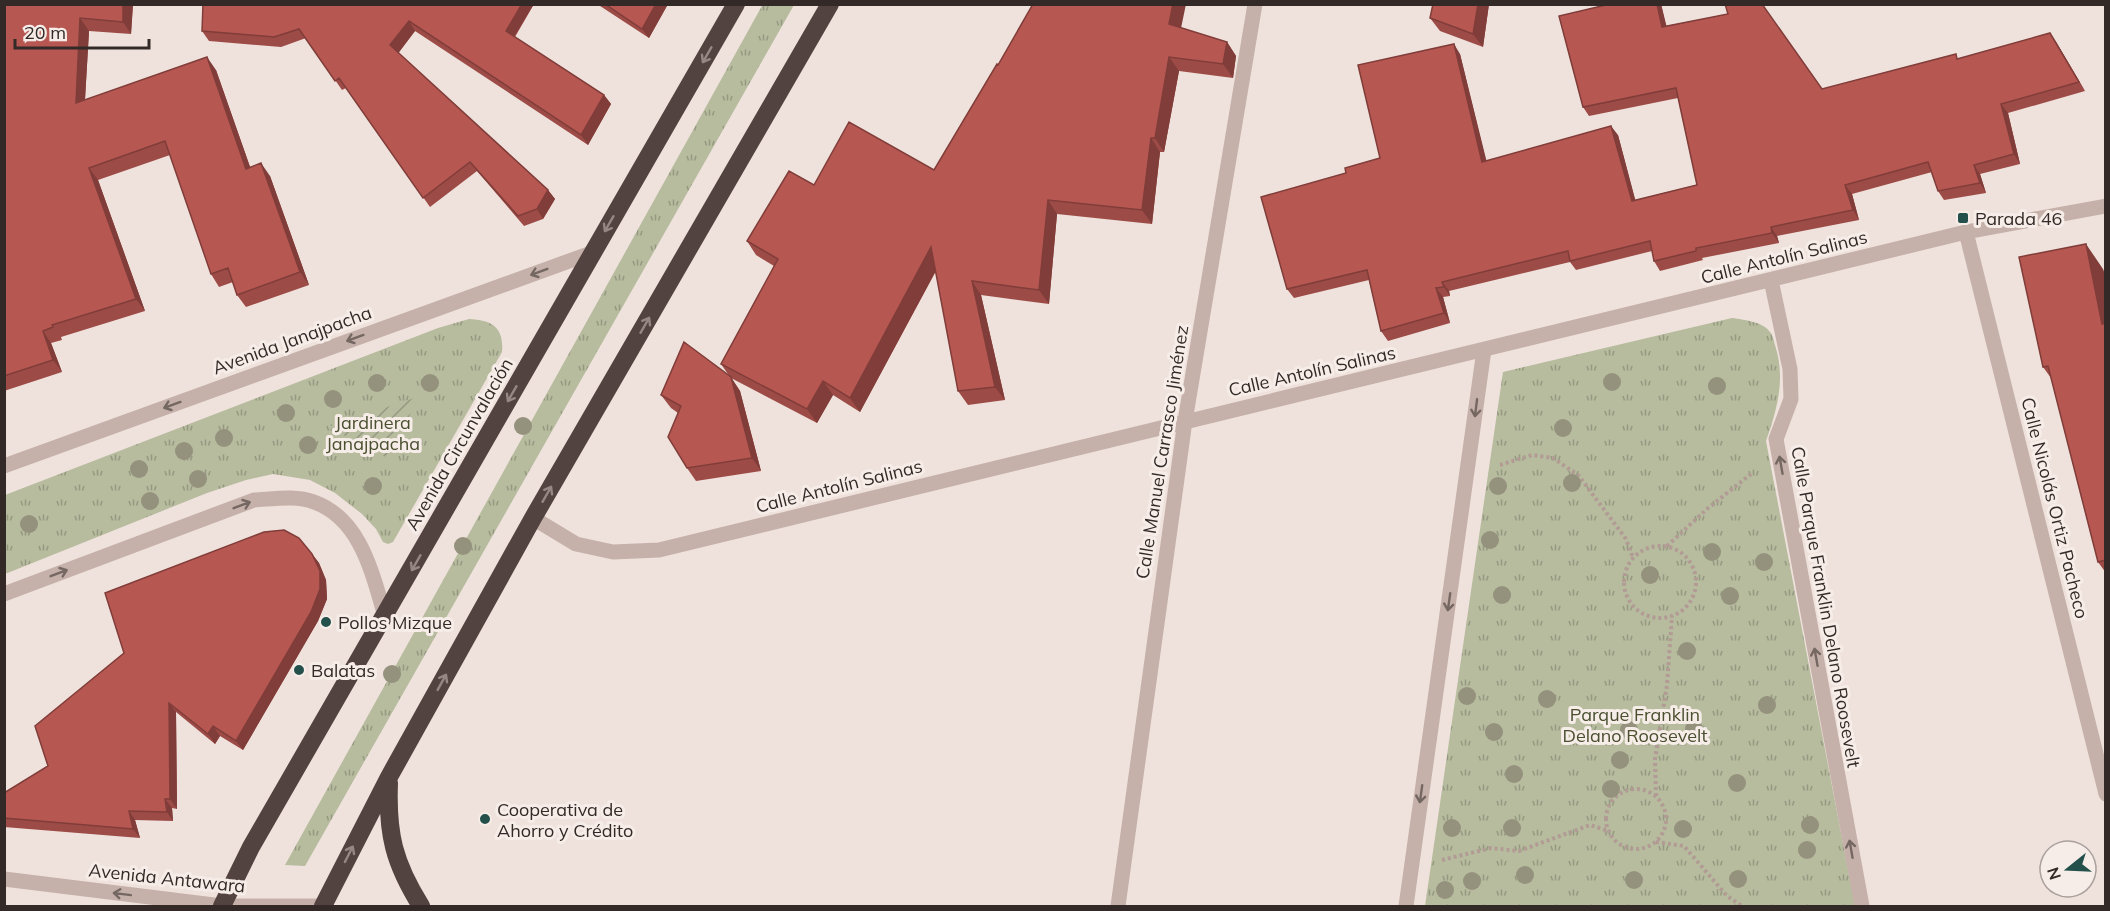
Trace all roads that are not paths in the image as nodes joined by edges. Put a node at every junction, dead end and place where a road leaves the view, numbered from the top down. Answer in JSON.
{"nodes":[{"id":1,"x":736,"y":4,"type":"edge"},
{"id":2,"x":830,"y":4,"type":"edge"},
{"id":3,"x":1256,"y":4,"type":"edge"},
{"id":4,"x":2106,"y":206,"type":"edge"},
{"id":5,"x":1966,"y":232,"type":"junction"},
{"id":6,"x":594,"y":252,"type":"junction"},
{"id":7,"x":1771,"y":280,"type":"junction"},
{"id":8,"x":1484,"y":350,"type":"junction"},
{"id":9,"x":1185,"y":421,"type":"junction"},
{"id":10,"x":4,"y":466,"type":"edge"},
{"id":11,"x":533,"y":518,"type":"junction"},
{"id":12,"x":4,"y":594,"type":"edge"},
{"id":13,"x":385,"y":616,"type":"junction"},
{"id":14,"x":389,"y":777,"type":"junction"},
{"id":15,"x":2106,"y":794,"type":"edge"},
{"id":16,"x":4,"y":879,"type":"edge"},
{"id":17,"x":222,"y":906,"type":"edge"},
{"id":18,"x":324,"y":906,"type":"edge"},
{"id":19,"x":421,"y":906,"type":"edge"},
{"id":20,"x":1118,"y":906,"type":"edge"},
{"id":21,"x":1406,"y":906,"type":"edge"},
{"id":22,"x":1862,"y":906,"type":"edge"}],
"edges":[{"from":1,"to":6,"type":"highway","name":"Avenida Circunvalación","one_way":true},
{"from":11,"to":2,"type":"highway","one_way":true},
{"from":3,"to":9,"type":"street","name":"Calle Manuel Carrasco Jiménez"},
{"from":4,"to":5,"type":"street","name":"Calle Antolín Salinas"},
{"from":5,"to":7,"type":"street","name":"Calle Antolín Salinas"},
{"from":5,"to":15,"type":"street","name":"Calle Nicolás Ortiz Pacheco"},
{"from":6,"to":10,"type":"street","name":"Avenida Janajpacha","one_way":true},
{"from":6,"to":13,"type":"highway","name":"Avenida Circunvalación","one_way":true},
{"from":7,"to":8,"type":"street","name":"Calle Antolín Salinas"},
{"from":22,"to":7,"type":"street","name":"Calle Parque Franklin Delano Roosevelt","one_way":true},
{"from":8,"to":9,"type":"street","name":"Calle Antolín Salinas"},
{"from":8,"to":21,"type":"street","one_way":true},
{"from":9,"to":11,"type":"street","name":"Calle Antolín Salinas"},
{"from":9,"to":20,"type":"street","name":"Calle Manuel Carrasco Jiménez"},
{"from":14,"to":11,"type":"highway","one_way":true},
{"from":12,"to":13,"type":"street","one_way":true},
{"from":13,"to":17,"type":"highway","name":"Avenida Circunvalación"},
{"from":18,"to":14,"type":"highway","one_way":true},
{"from":14,"to":19,"type":"highway"},
{"from":17,"to":16,"type":"street","name":"Avenida Antawara","one_way":true},
{"from":17,"to":18,"type":"street","name":"Avenida Antawara"}]}
